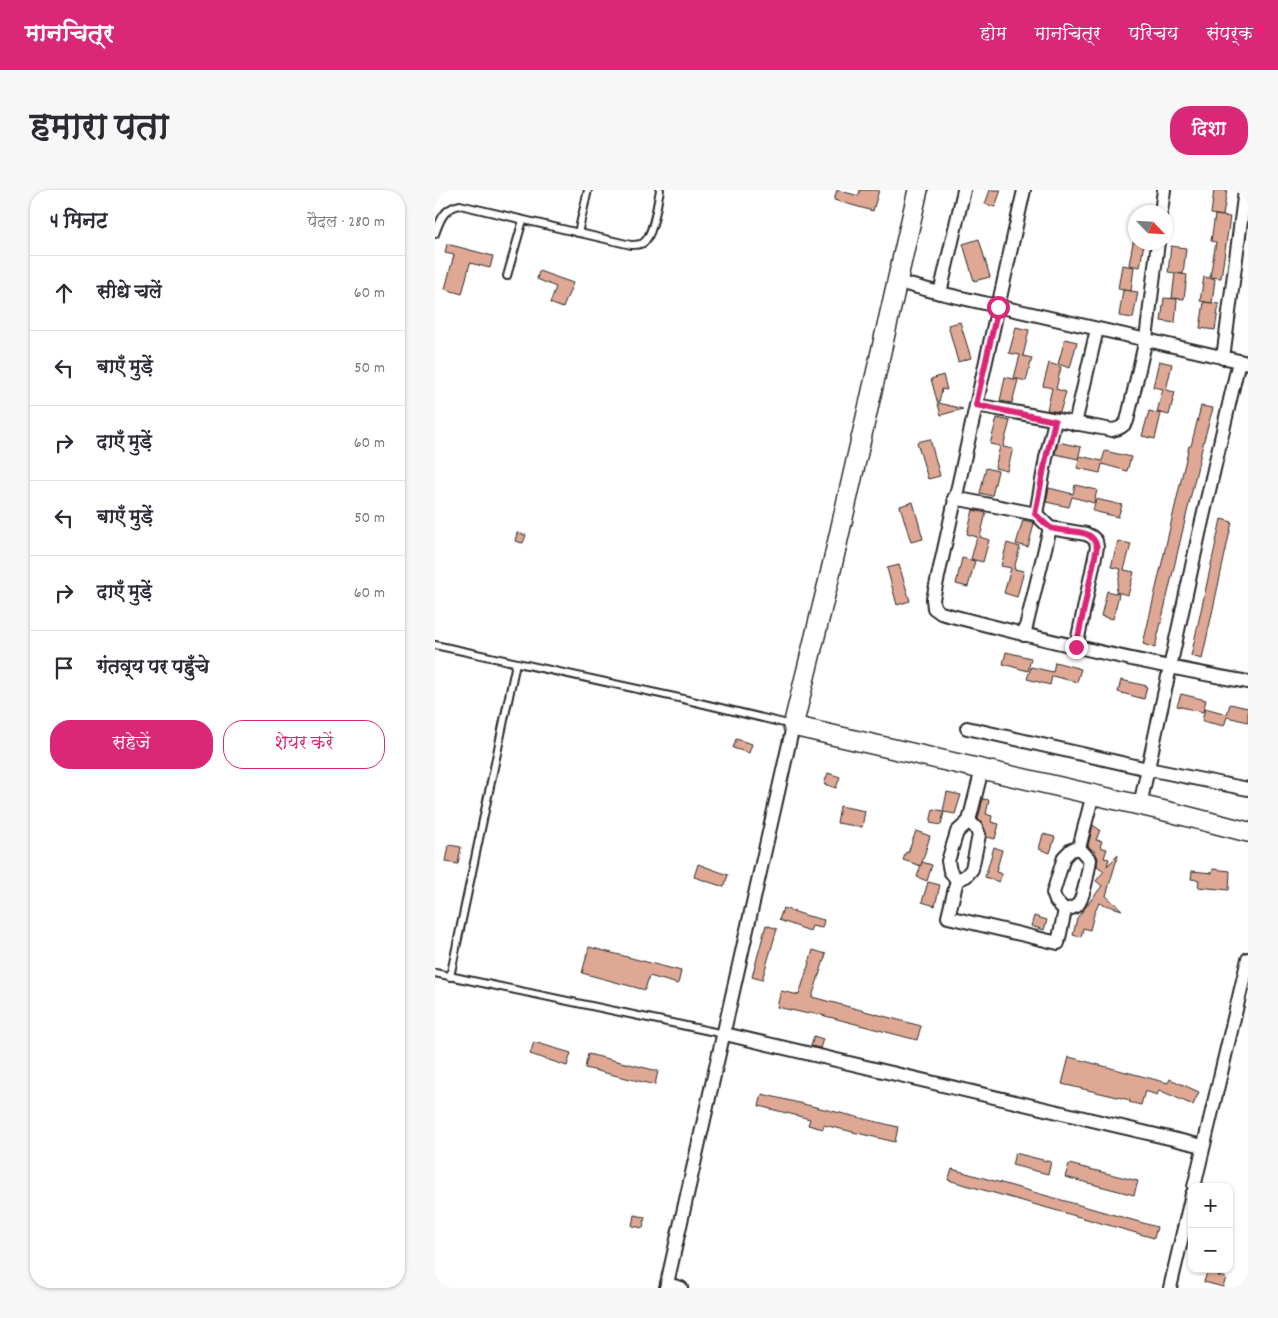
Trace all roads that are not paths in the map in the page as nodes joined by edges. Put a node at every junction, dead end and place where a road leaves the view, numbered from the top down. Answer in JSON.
{"nodes":[{"id":1,"x":588,"y":190,"type":"edge"},
{"id":2,"x":660,"y":190,"type":"edge"},
{"id":3,"x":918,"y":190,"type":"edge"},
{"id":4,"x":964,"y":190,"type":"edge"},
{"id":5,"x":1024,"y":190,"type":"edge"},
{"id":6,"x":1164,"y":190,"type":"edge"},
{"id":7,"x":1245,"y":190,"type":"edge"},
{"id":8,"x":1162,"y":205,"type":"edge"},
{"id":9,"x":523,"y":220,"type":"junction"},
{"id":10,"x":578,"y":233,"type":"junction"},
{"id":11,"x":435,"y":234,"type":"edge"},
{"id":12,"x":1157,"y":250,"type":"edge"},
{"id":13,"x":507,"y":276,"type":"dead end"},
{"id":14,"x":898,"y":282,"type":"junction"},
{"id":15,"x":940,"y":293,"type":"junction"},
{"id":16,"x":998,"y":307,"type":"junction"},
{"id":17,"x":1097,"y":329,"type":"junction"},
{"id":18,"x":1146,"y":339,"type":"junction"},
{"id":19,"x":1223,"y":358,"type":"junction"},
{"id":20,"x":1244,"y":362,"type":"edge"},
{"id":21,"x":976,"y":405,"type":"junction"},
{"id":22,"x":1055,"y":421,"type":"junction"},
{"id":23,"x":1075,"y":424,"type":"junction"},
{"id":24,"x":954,"y":498,"type":"junction"},
{"id":25,"x":1035,"y":514,"type":"junction"},
{"id":26,"x":1050,"y":528,"type":"junction"},
{"id":27,"x":1024,"y":635,"type":"junction"},
{"id":28,"x":435,"y":645,"type":"edge"},
{"id":29,"x":1076,"y":647,"type":"junction"},
{"id":30,"x":516,"y":663,"type":"junction"},
{"id":31,"x":1170,"y":668,"type":"junction"},
{"id":32,"x":1248,"y":682,"type":"edge"},
{"id":33,"x":793,"y":726,"type":"junction"},
{"id":34,"x":967,"y":728,"type":"dead end"},
{"id":35,"x":981,"y":768,"type":"junction"},
{"id":36,"x":1148,"y":769,"type":"junction"},
{"id":37,"x":1248,"y":789,"type":"edge"},
{"id":38,"x":1093,"y":794,"type":"junction"},
{"id":39,"x":1140,"y":805,"type":"junction"},
{"id":40,"x":969,"y":822,"type":"junction"},
{"id":41,"x":1248,"y":832,"type":"edge"},
{"id":42,"x":1079,"y":848,"type":"junction"},
{"id":43,"x":957,"y":880,"type":"junction"},
{"id":44,"x":1065,"y":910,"type":"junction"},
{"id":45,"x":1248,"y":959,"type":"edge"},
{"id":46,"x":435,"y":973,"type":"edge"},
{"id":47,"x":450,"y":977,"type":"junction"},
{"id":48,"x":725,"y":1034,"type":"junction"},
{"id":49,"x":1203,"y":1146,"type":"junction"},
{"id":50,"x":1194,"y":1183,"type":"edge"},
{"id":51,"x":1188,"y":1211,"type":"edge"},
{"id":52,"x":667,"y":1286,"type":"edge"},
{"id":53,"x":681,"y":1288,"type":"edge"},
{"id":54,"x":1170,"y":1288,"type":"edge"}],
"edges":[{"from":1,"to":10,"type":"lane"},
{"from":2,"to":10,"type":"lane"},
{"from":3,"to":14,"type":"street"},
{"from":4,"to":15,"type":"street"},
{"from":5,"to":16,"type":"street"},
{"from":6,"to":8,"type":"street"},
{"from":7,"to":19,"type":"street"},
{"from":9,"to":10,"type":"lane"},
{"from":9,"to":11,"type":"lane"},
{"from":9,"to":13,"type":"lane"},
{"from":12,"to":18,"type":"street"},
{"from":14,"to":15,"type":"street"},
{"from":14,"to":33,"type":"street"},
{"from":15,"to":16,"type":"street"},
{"from":16,"to":17,"type":"street"},
{"from":16,"to":21,"type":"street"},
{"from":17,"to":18,"type":"street"},
{"from":17,"to":23,"type":"street"},
{"from":18,"to":19,"type":"street"},
{"from":18,"to":23,"type":"street"},
{"from":19,"to":20,"type":"street"},
{"from":20,"to":31,"type":"street"},
{"from":21,"to":22,"type":"street"},
{"from":21,"to":24,"type":"street"},
{"from":22,"to":23,"type":"street"},
{"from":22,"to":25,"type":"street"},
{"from":24,"to":25,"type":"street"},
{"from":24,"to":27,"type":"street"},
{"from":25,"to":26,"type":"street"},
{"from":26,"to":27,"type":"street"},
{"from":26,"to":29,"type":"street"},
{"from":27,"to":29,"type":"street"},
{"from":28,"to":30,"type":"lane"},
{"from":29,"to":31,"type":"street"},
{"from":30,"to":33,"type":"lane"},
{"from":30,"to":47,"type":"lane"},
{"from":31,"to":32,"type":"street"},
{"from":31,"to":36,"type":"street"},
{"from":33,"to":35,"type":"street"},
{"from":33,"to":48,"type":"street"},
{"from":34,"to":36,"type":"street"},
{"from":35,"to":38,"type":"street"},
{"from":35,"to":40,"type":"street"},
{"from":36,"to":37,"type":"street"},
{"from":36,"to":39,"type":"street"},
{"from":38,"to":39,"type":"street"},
{"from":38,"to":42,"type":"street"},
{"from":39,"to":41,"type":"street"},
{"from":40,"to":43,"type":"street"},
{"from":40,"to":43,"type":"street"},
{"from":42,"to":44,"type":"street"},
{"from":42,"to":44,"type":"street"},
{"from":43,"to":44,"type":"street"},
{"from":45,"to":49,"type":"street"},
{"from":46,"to":47,"type":"lane"},
{"from":47,"to":48,"type":"lane"},
{"from":48,"to":49,"type":"street"},
{"from":48,"to":52,"type":"street"},
{"from":49,"to":50,"type":"street"},
{"from":51,"to":54,"type":"street"},
{"from":52,"to":53,"type":"street"}]}
